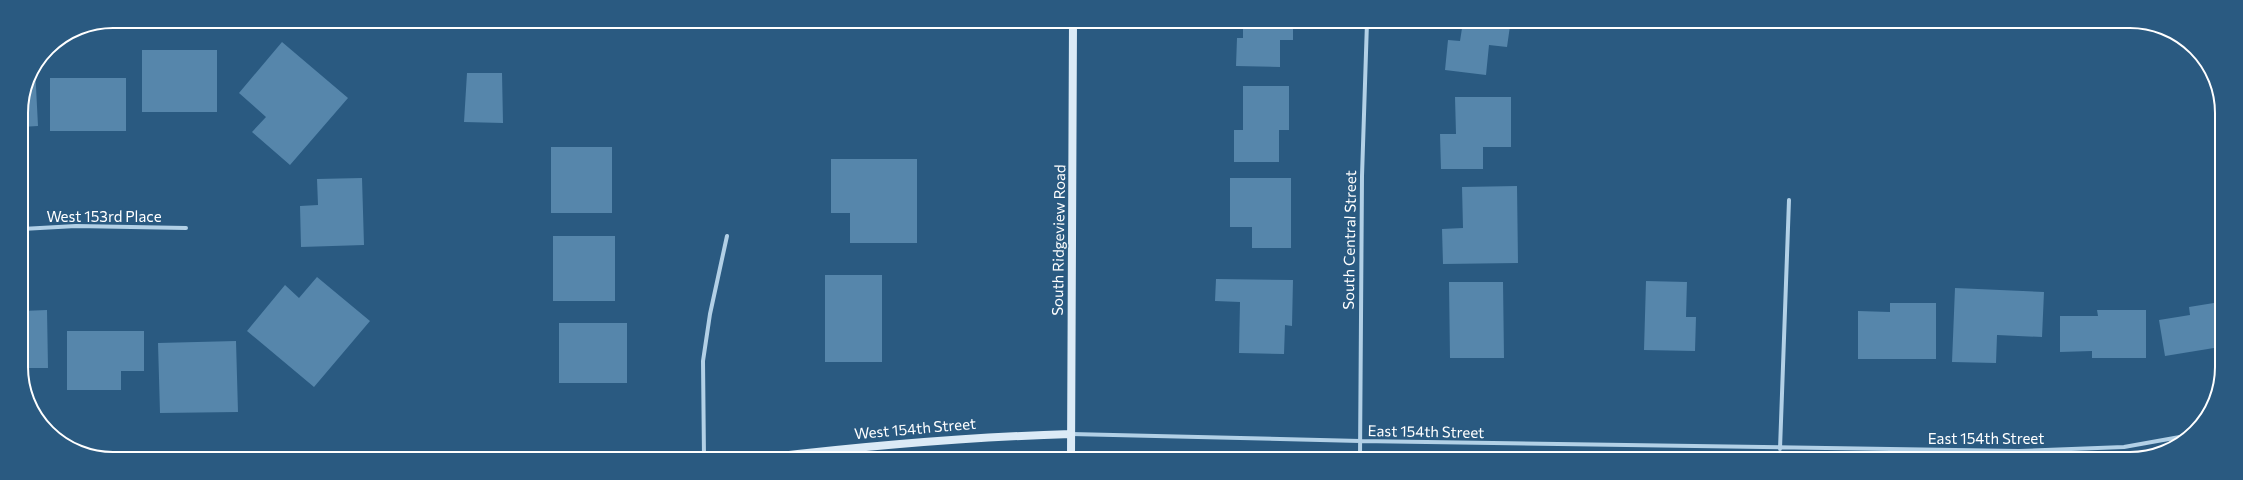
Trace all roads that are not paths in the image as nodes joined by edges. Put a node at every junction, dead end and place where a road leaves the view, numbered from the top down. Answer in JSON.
{"nodes":[{"id":1,"x":1073,"y":28,"type":"edge"},
{"id":2,"x":1368,"y":28,"type":"edge"},
{"id":3,"x":1789,"y":200,"type":"dead end"},
{"id":4,"x":186,"y":228,"type":"dead end"},
{"id":5,"x":28,"y":230,"type":"edge"},
{"id":6,"x":727,"y":236,"type":"dead end"},
{"id":7,"x":1071,"y":434,"type":"junction"},
{"id":8,"x":2178,"y":437,"type":"edge"},
{"id":9,"x":1360,"y":441,"type":"junction"},
{"id":10,"x":1780,"y":449,"type":"junction"},
{"id":11,"x":704,"y":452,"type":"edge"},
{"id":12,"x":823,"y":452,"type":"edge"},
{"id":13,"x":1071,"y":452,"type":"edge"},
{"id":14,"x":1360,"y":452,"type":"edge"}],
"edges":[{"from":1,"to":7,"type":"main road","name":"South Ridgeview Road"},
{"from":2,"to":9,"type":"street","name":"South Central Street"},
{"from":3,"to":10,"type":"street"},
{"from":4,"to":5,"type":"street","name":"West 153rd Place"},
{"from":6,"to":11,"type":"street"},
{"from":7,"to":9,"type":"street","name":"East 154th Street"},
{"from":7,"to":12,"type":"main road","name":"West 154th Street"},
{"from":7,"to":13,"type":"main road","name":"South Ridgeview Road"},
{"from":8,"to":10,"type":"street","name":"East 154th Street"},
{"from":9,"to":10,"type":"street","name":"East 154th Street"},
{"from":9,"to":14,"type":"street","name":"South Central Street"}]}
